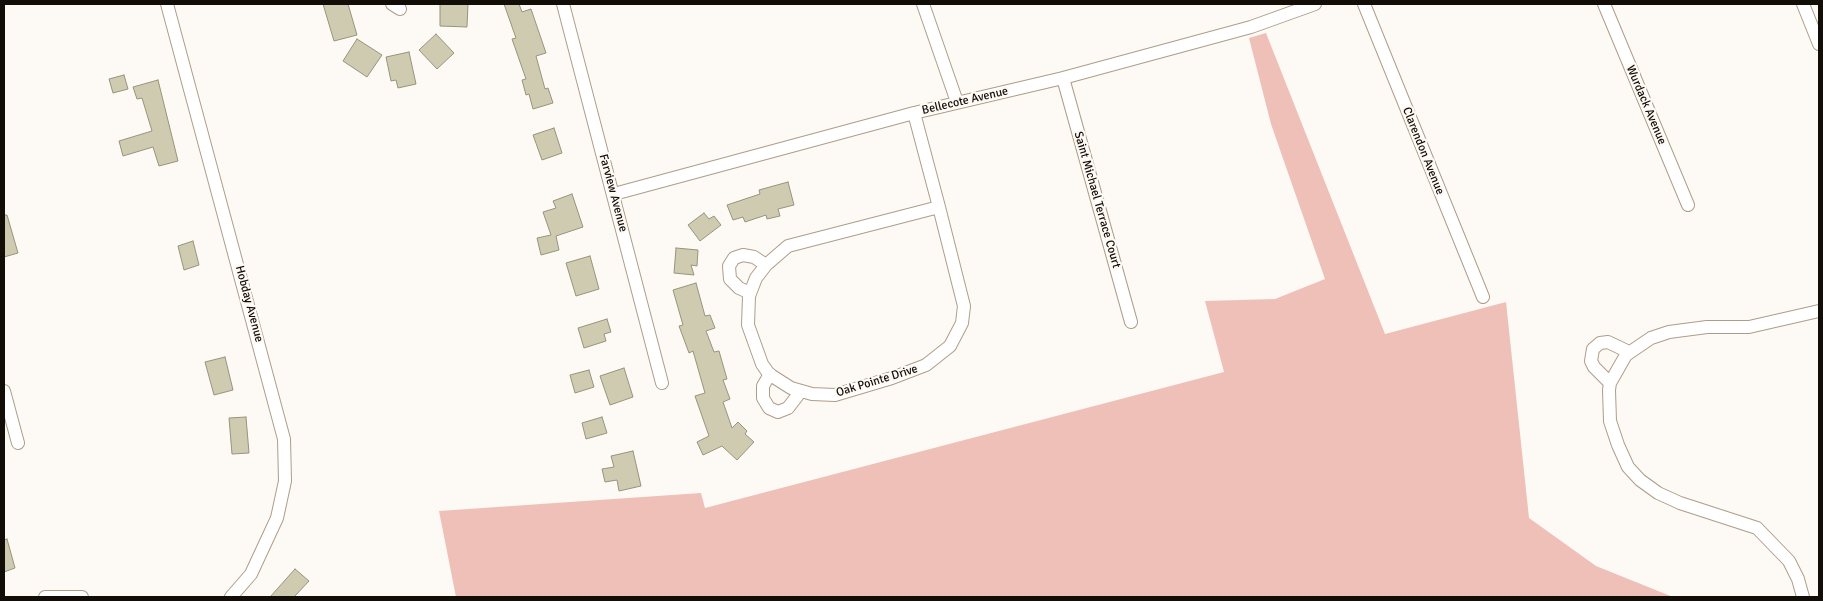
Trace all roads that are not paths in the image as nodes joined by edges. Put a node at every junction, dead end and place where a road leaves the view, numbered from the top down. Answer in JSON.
{"nodes":[{"id":1,"x":168,"y":4,"type":"edge"},
{"id":2,"x":563,"y":4,"type":"edge"},
{"id":3,"x":923,"y":4,"type":"edge"},
{"id":4,"x":1315,"y":4,"type":"edge"},
{"id":5,"x":1364,"y":4,"type":"edge"},
{"id":6,"x":1604,"y":4,"type":"edge"},
{"id":7,"x":1803,"y":4,"type":"edge"},
{"id":8,"x":1819,"y":44,"type":"edge"},
{"id":9,"x":1063,"y":78,"type":"junction"},
{"id":10,"x":957,"y":102,"type":"junction"},
{"id":11,"x":914,"y":113,"type":"junction"},
{"id":12,"x":614,"y":194,"type":"junction"},
{"id":13,"x":1688,"y":205,"type":"dead end"},
{"id":14,"x":939,"y":207,"type":"junction"},
{"id":15,"x":766,"y":265,"type":"junction"},
{"id":16,"x":750,"y":294,"type":"junction"},
{"id":17,"x":1483,"y":298,"type":"dead end"},
{"id":18,"x":1819,"y":310,"type":"edge"},
{"id":19,"x":1131,"y":322,"type":"dead end"},
{"id":20,"x":1629,"y":352,"type":"junction"},
{"id":21,"x":770,"y":374,"type":"junction"},
{"id":22,"x":662,"y":383,"type":"dead end"},
{"id":23,"x":1610,"y":383,"type":"junction"},
{"id":24,"x":4,"y":391,"type":"edge"},
{"id":25,"x":801,"y":391,"type":"junction"},
{"id":26,"x":18,"y":443,"type":"dead end"},
{"id":27,"x":45,"y":597,"type":"edge"},
{"id":28,"x":82,"y":597,"type":"edge"},
{"id":29,"x":231,"y":597,"type":"edge"},
{"id":30,"x":1803,"y":597,"type":"edge"}],
"edges":[{"from":1,"to":29,"type":"street","name":"Hobday Avenue"},
{"from":2,"to":12,"type":"street","name":"Farview Avenue"},
{"from":3,"to":10,"type":"street"},
{"from":4,"to":9,"type":"street","name":"Bellecote Avenue"},
{"from":5,"to":17,"type":"street","name":"Clarendon Avenue"},
{"from":6,"to":13,"type":"street","name":"Wurdack Avenue"},
{"from":7,"to":8,"type":"street"},
{"from":9,"to":10,"type":"street","name":"Bellecote Avenue"},
{"from":9,"to":19,"type":"street","name":"Saint Michael Terrace Court"},
{"from":10,"to":11,"type":"street","name":"Bellecote Avenue"},
{"from":11,"to":12,"type":"street","name":"Bellecote Avenue"},
{"from":11,"to":14,"type":"street","name":"Oak Pointe Drive"},
{"from":12,"to":22,"type":"street","name":"Farview Avenue"},
{"from":14,"to":15,"type":"street","name":"Oak Pointe Drive"},
{"from":14,"to":25,"type":"street","name":"Oak Pointe Drive"},
{"from":15,"to":16,"type":"street","name":"Oak Pointe Drive"},
{"from":15,"to":16,"type":"street"},
{"from":16,"to":21,"type":"street","name":"Oak Pointe Drive"},
{"from":18,"to":20,"type":"street"},
{"from":20,"to":23,"type":"street"},
{"from":20,"to":23,"type":"street"},
{"from":21,"to":25,"type":"street","name":"Oak Pointe Drive"},
{"from":21,"to":25,"type":"street"},
{"from":23,"to":30,"type":"street"},
{"from":24,"to":26,"type":"street"},
{"from":27,"to":28,"type":"street"}]}
